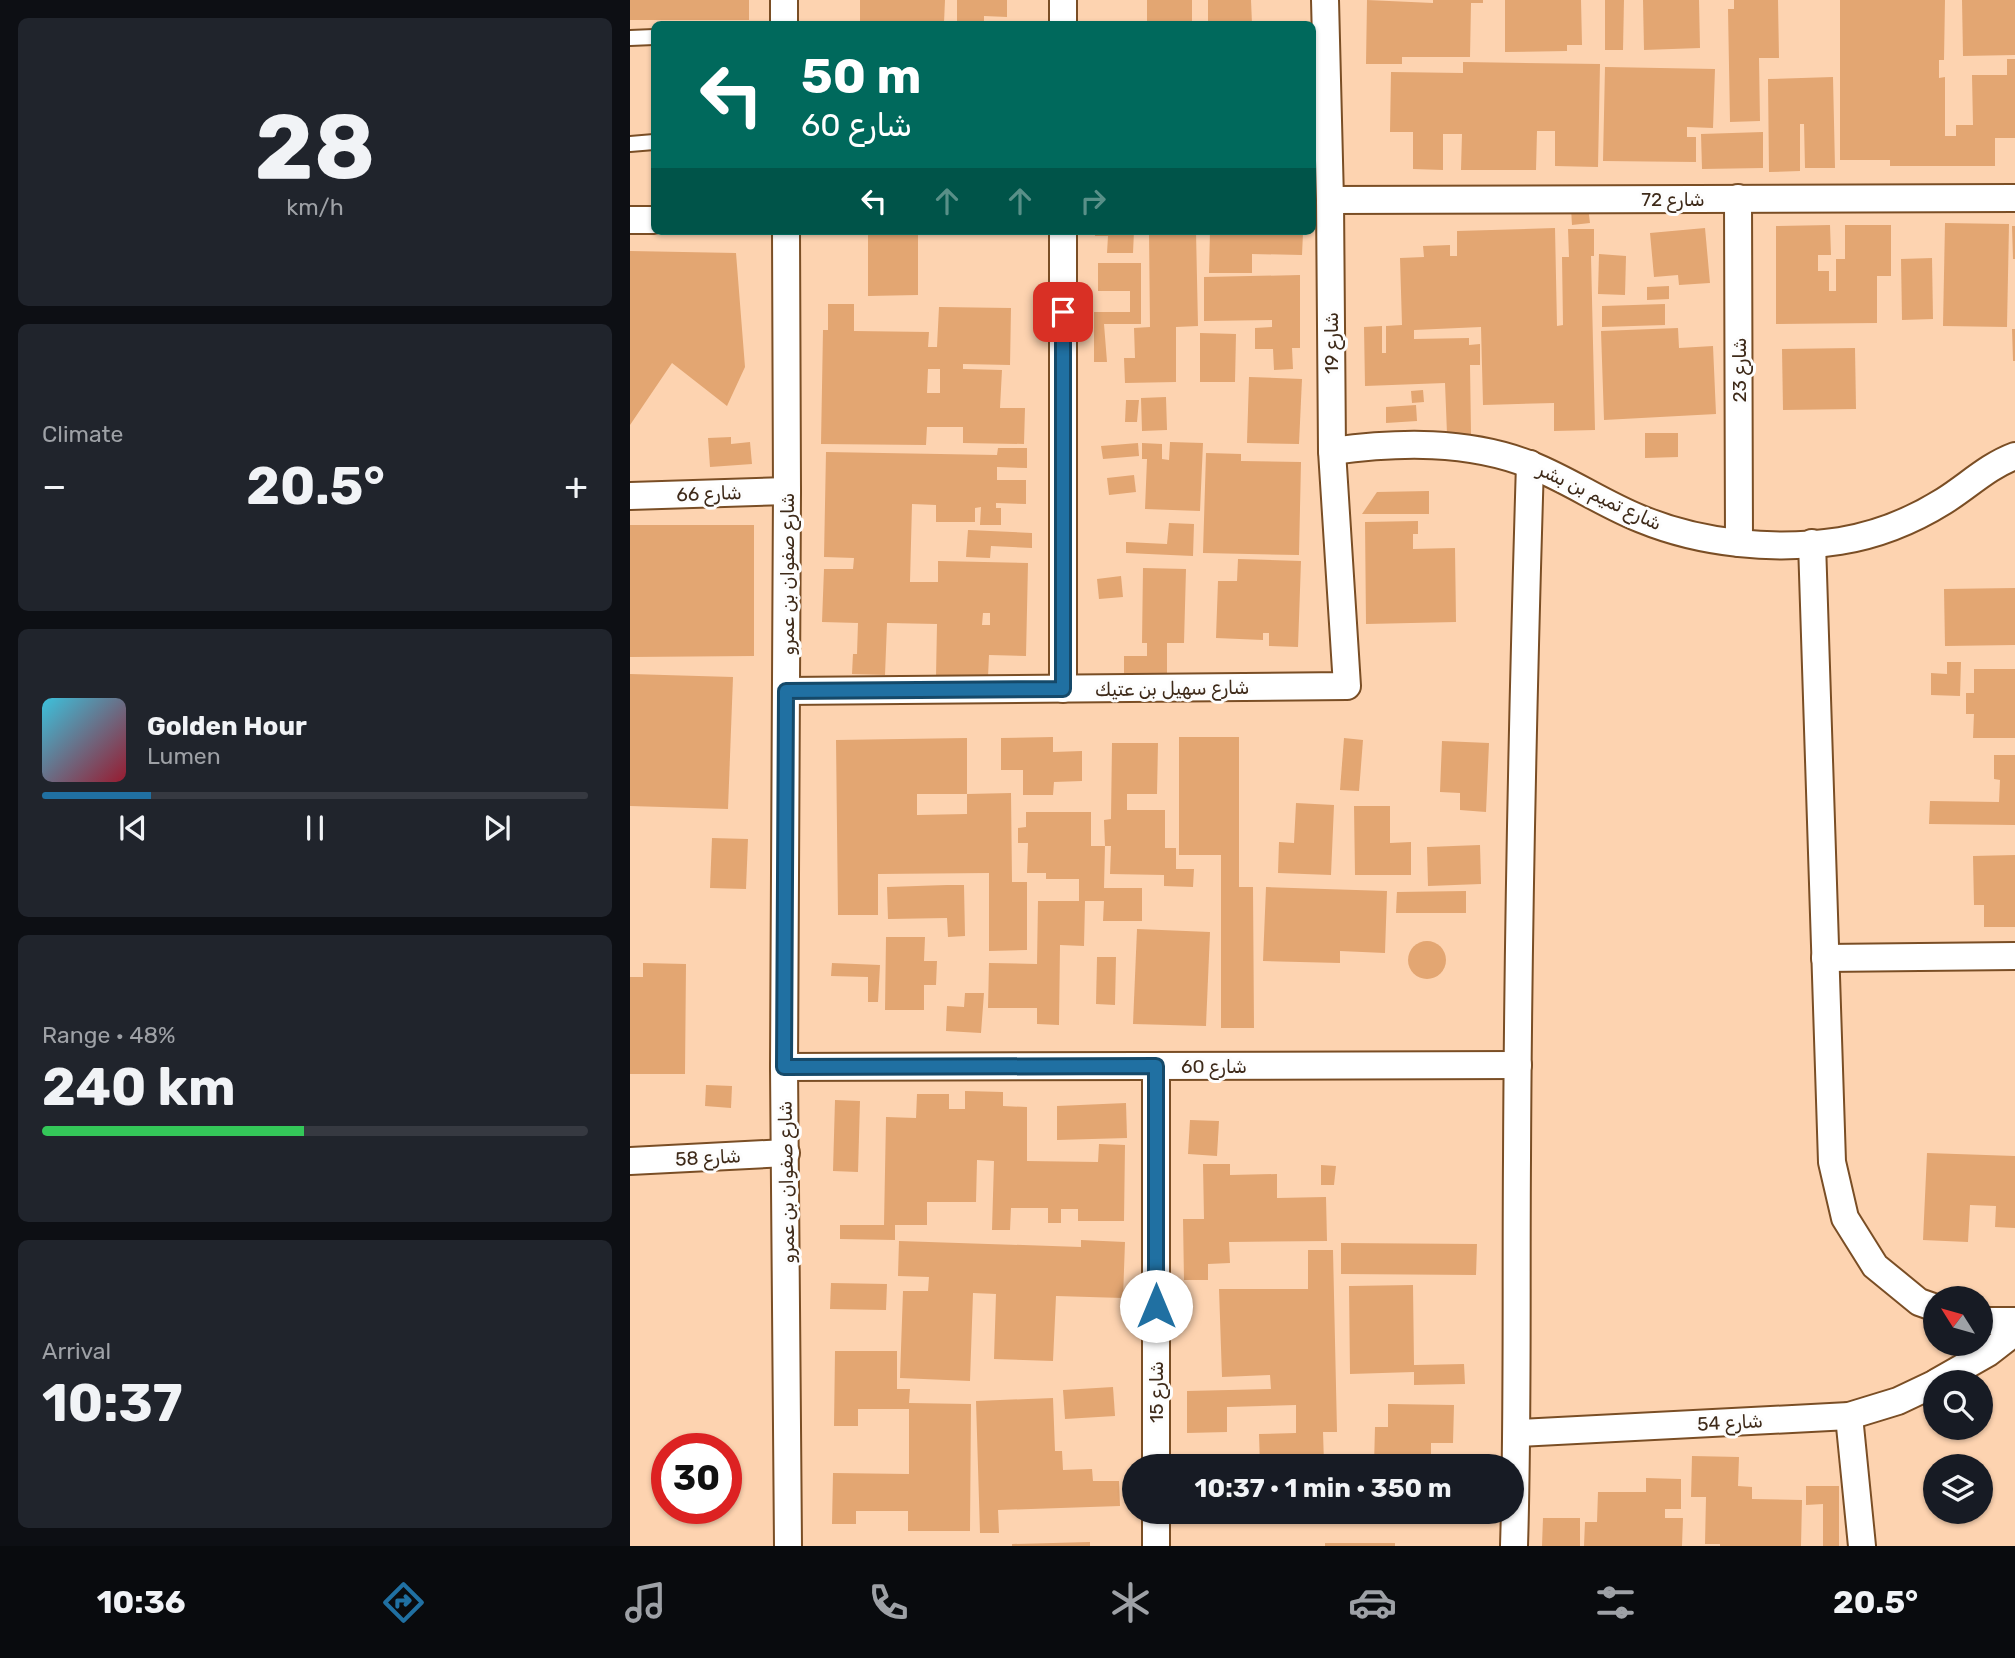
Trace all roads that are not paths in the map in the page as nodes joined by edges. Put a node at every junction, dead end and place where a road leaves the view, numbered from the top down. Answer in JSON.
{"nodes":[{"id":1,"x":784,"y":0,"type":"edge"},
{"id":2,"x":1063,"y":0,"type":"edge"},
{"id":3,"x":1325,"y":0,"type":"edge"},
{"id":4,"x":784,"y":21,"type":"edge"},
{"id":5,"x":1063,"y":21,"type":"edge"},
{"id":6,"x":651,"y":37,"type":"edge"},
{"id":7,"x":630,"y":38,"type":"edge"},
{"id":8,"x":651,"y":142,"type":"edge"},
{"id":9,"x":630,"y":144,"type":"edge"},
{"id":10,"x":1738,"y":198,"type":"junction"},
{"id":11,"x":2015,"y":198,"type":"edge"},
{"id":12,"x":1330,"y":200,"type":"junction"},
{"id":13,"x":630,"y":220,"type":"edge"},
{"id":14,"x":651,"y":220,"type":"edge"},
{"id":15,"x":786,"y":235,"type":"edge"},
{"id":16,"x":1063,"y":235,"type":"edge"},
{"id":17,"x":1332,"y":451,"type":"junction"},
{"id":18,"x":2015,"y":456,"type":"edge"},
{"id":19,"x":1530,"y":464,"type":"junction"},
{"id":20,"x":787,"y":491,"type":"junction"},
{"id":21,"x":630,"y":496,"type":"edge"},
{"id":22,"x":1739,"y":543,"type":"junction"},
{"id":23,"x":1812,"y":544,"type":"junction"},
{"id":24,"x":1347,"y":686,"type":"joint"},
{"id":25,"x":1063,"y":689,"type":"junction"},
{"id":26,"x":786,"y":691,"type":"junction"},
{"id":27,"x":2015,"y":956,"type":"edge"},
{"id":28,"x":1825,"y":958,"type":"junction"},
{"id":29,"x":1518,"y":1065,"type":"junction"},
{"id":30,"x":1156,"y":1066,"type":"junction"},
{"id":31,"x":784,"y":1067,"type":"junction"},
{"id":32,"x":786,"y":1153,"type":"junction"},
{"id":33,"x":630,"y":1161,"type":"edge"},
{"id":34,"x":1923,"y":1303,"type":"edge"},
{"id":35,"x":1993,"y":1321,"type":"edge"},
{"id":36,"x":2015,"y":1321,"type":"edge"},
{"id":37,"x":2015,"y":1332,"type":"edge"},
{"id":38,"x":1959,"y":1370,"type":"edge"},
{"id":39,"x":1923,"y":1389,"type":"edge"},
{"id":40,"x":1849,"y":1416,"type":"junction"},
{"id":41,"x":1518,"y":1433,"type":"junction"},
{"id":42,"x":1156,"y":1454,"type":"edge"},
{"id":43,"x":1156,"y":1524,"type":"edge"},
{"id":44,"x":788,"y":1546,"type":"edge"},
{"id":45,"x":1156,"y":1546,"type":"edge"},
{"id":46,"x":1514,"y":1546,"type":"edge"},
{"id":47,"x":1862,"y":1546,"type":"edge"}],
"edges":[{"from":1,"to":4,"type":"street"},
{"from":2,"to":5,"type":"street"},
{"from":3,"to":12,"type":"street","name":"شارع 19"},
{"from":6,"to":7,"type":"lane"},
{"from":8,"to":9,"type":"lane"},
{"from":10,"to":11,"type":"street","name":"شارع 72"},
{"from":10,"to":12,"type":"street","name":"شارع 72"},
{"from":10,"to":22,"type":"street","name":"شارع 23"},
{"from":12,"to":17,"type":"street","name":"شارع 19"},
{"from":13,"to":14,"type":"street"},
{"from":15,"to":20,"type":"street","name":"شارع صفوان بن عمرو"},
{"from":16,"to":25,"type":"street"},
{"from":17,"to":19,"type":"street","name":"شارع تميم بن بشر"},
{"from":17,"to":24,"type":"street","name":"شارع 19"},
{"from":18,"to":23,"type":"street","name":"شارع تميم بن بشر"},
{"from":19,"to":22,"type":"street","name":"شارع تميم بن بشر"},
{"from":19,"to":29,"type":"street"},
{"from":20,"to":21,"type":"street","name":"شارع 66"},
{"from":20,"to":26,"type":"street","name":"شارع صفوان بن عمرو"},
{"from":22,"to":23,"type":"street","name":"شارع تميم بن بشر"},
{"from":23,"to":28,"type":"street"},
{"from":24,"to":25,"type":"street","name":"شارع سهيل بن عتيك"},
{"from":25,"to":26,"type":"street","name":"شارع سهيل بن عتيك"},
{"from":26,"to":31,"type":"street","name":"شارع صفوان بن عمرو"},
{"from":27,"to":28,"type":"street"},
{"from":28,"to":34,"type":"street"},
{"from":29,"to":30,"type":"street","name":"شارع 60"},
{"from":29,"to":41,"type":"street"},
{"from":30,"to":31,"type":"street","name":"شارع 60"},
{"from":30,"to":42,"type":"street","name":"شارع 15"},
{"from":31,"to":32,"type":"street","name":"شارع صفوان بن عمرو"},
{"from":32,"to":33,"type":"street","name":"شارع 58"},
{"from":32,"to":44,"type":"street","name":"شارع صفوان بن عمرو"},
{"from":35,"to":36,"type":"street"},
{"from":37,"to":38,"type":"street","name":"شارع 54"},
{"from":39,"to":40,"type":"street","name":"شارع 54"},
{"from":40,"to":41,"type":"street","name":"شارع 54"},
{"from":40,"to":47,"type":"street"},
{"from":41,"to":46,"type":"street"},
{"from":43,"to":45,"type":"street"}]}
